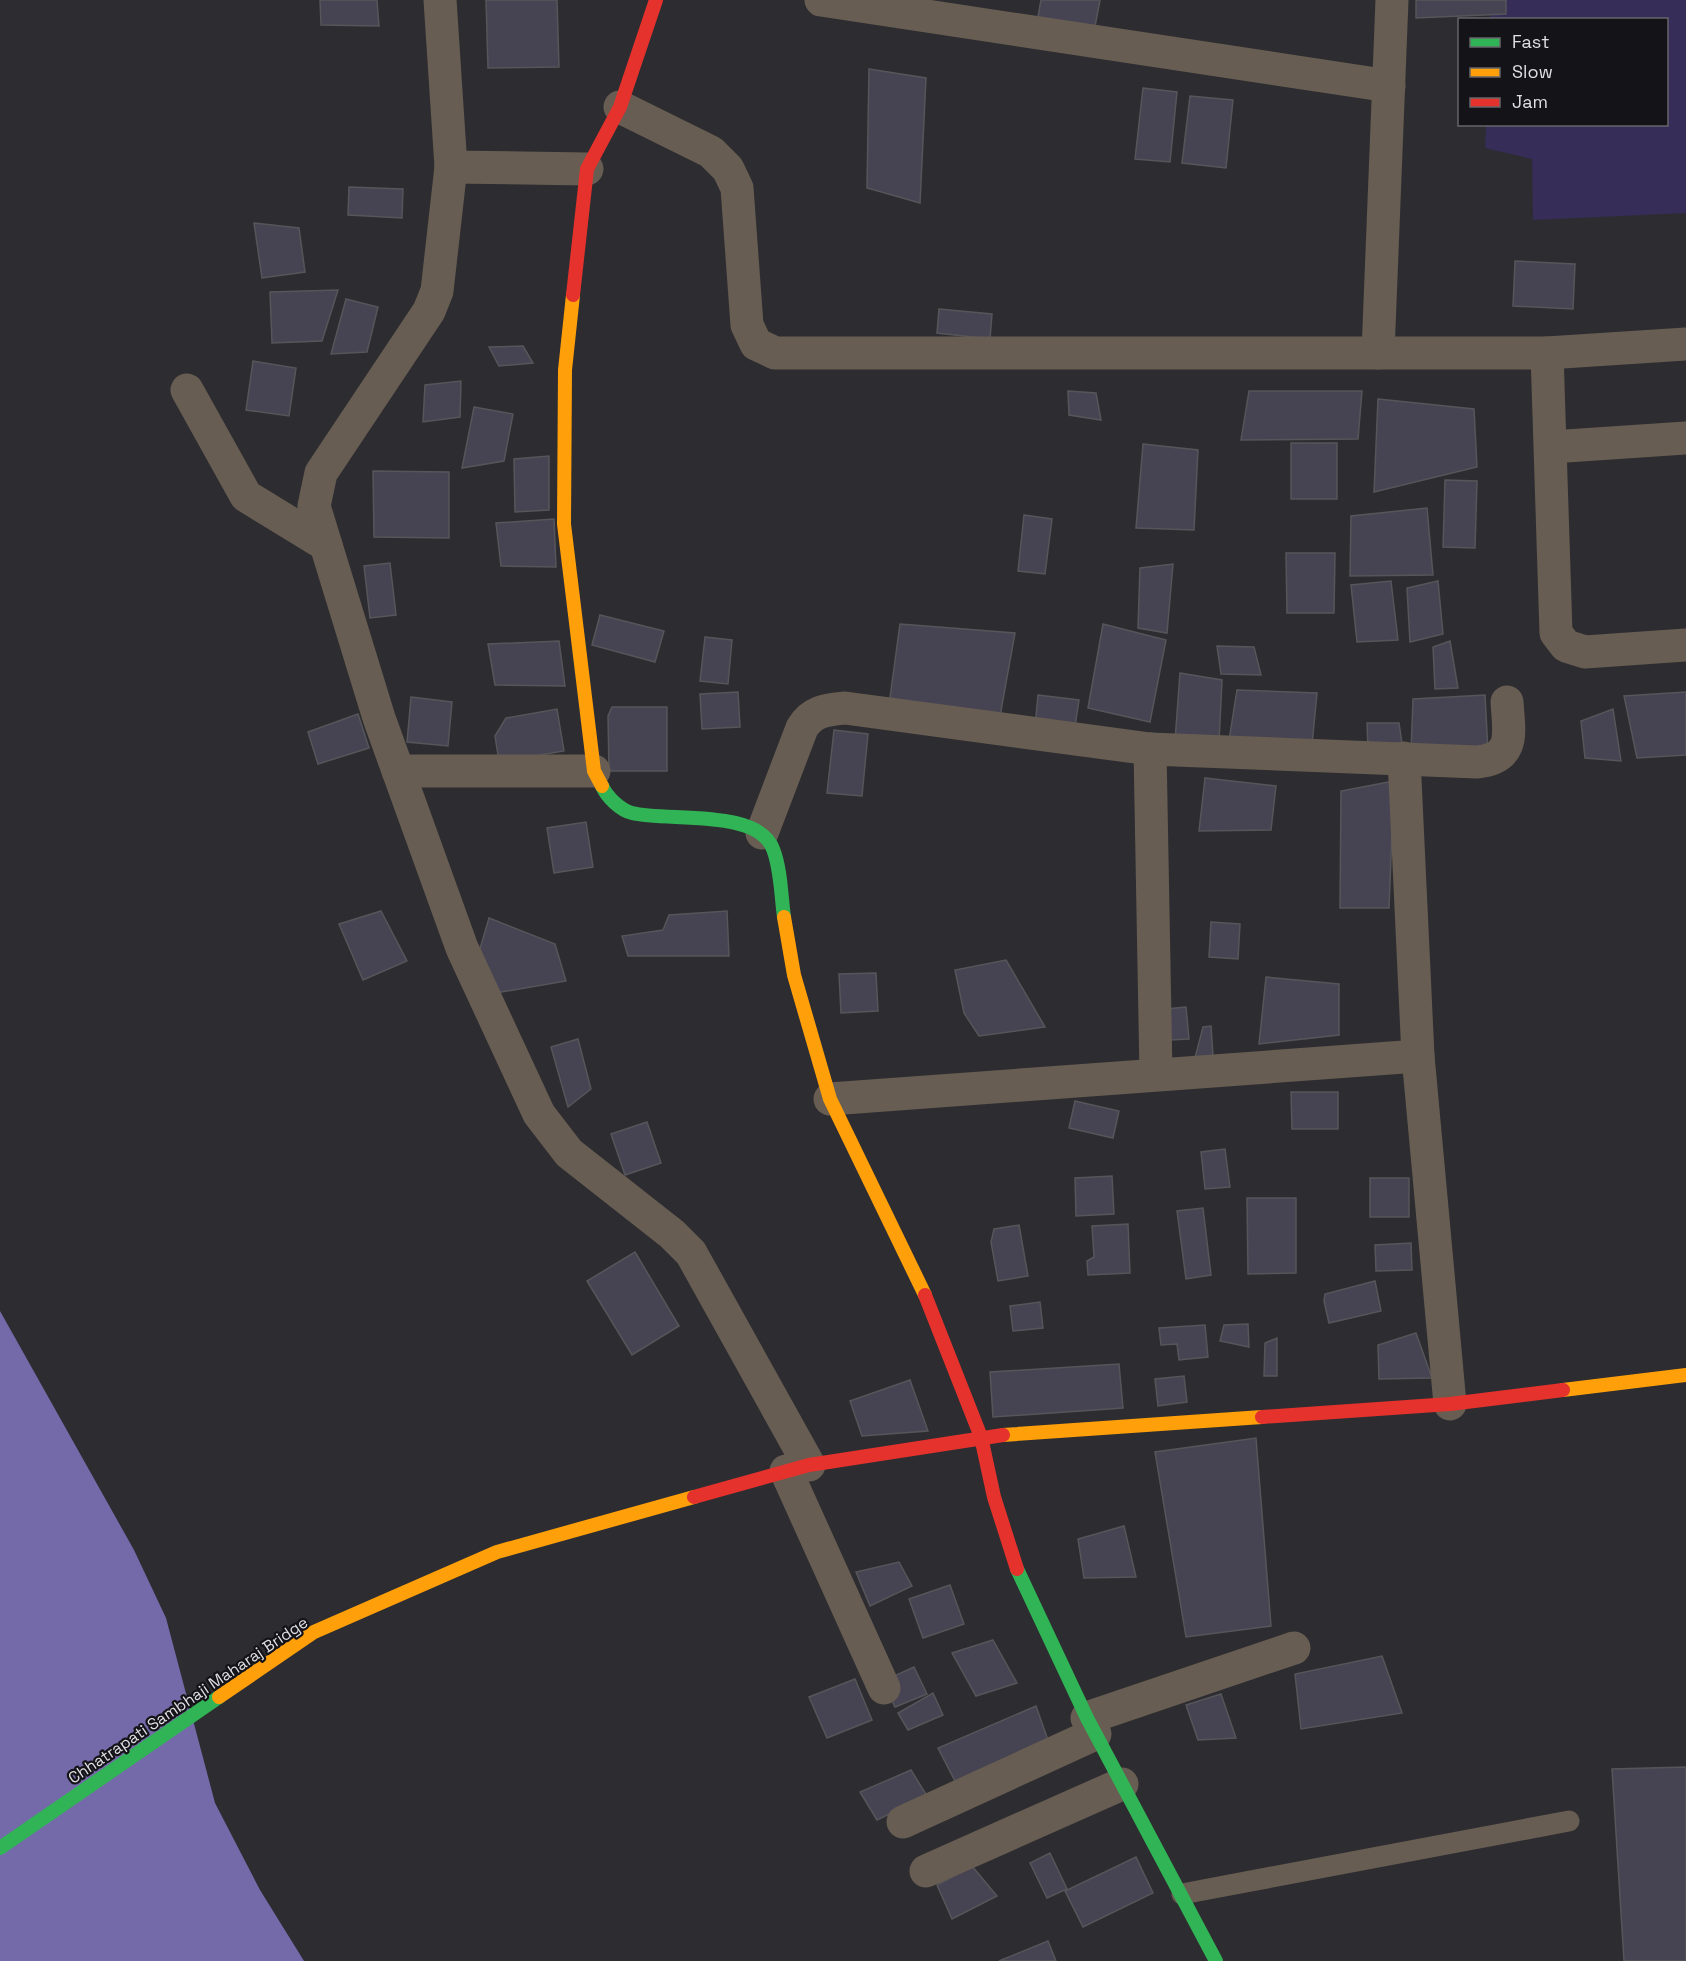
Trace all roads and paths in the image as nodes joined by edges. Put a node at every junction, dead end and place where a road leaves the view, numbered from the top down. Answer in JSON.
{"nodes":[{"id":1,"x":440,"y":0,"type":"edge"},
{"id":2,"x":656,"y":0,"type":"edge"},
{"id":3,"x":821,"y":0,"type":"edge"},
{"id":4,"x":1392,"y":0,"type":"edge"},
{"id":5,"x":1389,"y":86,"type":"junction"},
{"id":6,"x":620,"y":107,"type":"junction"},
{"id":7,"x":451,"y":167,"type":"junction"},
{"id":8,"x":587,"y":169,"type":"junction"},
{"id":9,"x":1686,"y":344,"type":"edge"},
{"id":10,"x":1378,"y":353,"type":"junction"},
{"id":11,"x":1546,"y":353,"type":"junction"},
{"id":12,"x":186,"y":390,"type":"dead end"},
{"id":13,"x":1686,"y":438,"type":"edge"},
{"id":14,"x":1551,"y":447,"type":"junction"},
{"id":15,"x":326,"y":545,"type":"junction"},
{"id":16,"x":1686,"y":645,"type":"edge"},
{"id":17,"x":1507,"y":702,"type":"dead end"},
{"id":18,"x":1150,"y":749,"type":"junction"},
{"id":19,"x":1404,"y":758,"type":"junction"},
{"id":20,"x":398,"y":771,"type":"junction"},
{"id":21,"x":594,"y":771,"type":"junction"},
{"id":22,"x":762,"y":833,"type":"junction"},
{"id":23,"x":1418,"y":1056,"type":"junction"},
{"id":24,"x":1156,"y":1074,"type":"junction"},
{"id":25,"x":830,"y":1099,"type":"junction"},
{"id":26,"x":1686,"y":1375,"type":"edge"},
{"id":27,"x":1450,"y":1404,"type":"junction"},
{"id":28,"x":981,"y":1437,"type":"junction"},
{"id":29,"x":798,"y":1468,"type":"junction"},
{"id":30,"x":1294,"y":1648,"type":"dead end"},
{"id":31,"x":884,"y":1689,"type":"dead end"},
{"id":32,"x":1091,"y":1726,"type":"junction"},
{"id":33,"x":1122,"y":1784,"type":"junction"},
{"id":34,"x":1569,"y":1821,"type":"dead end"},
{"id":35,"x":903,"y":1822,"type":"dead end"},
{"id":36,"x":0,"y":1848,"type":"edge"},
{"id":37,"x":926,"y":1871,"type":"dead end"},
{"id":38,"x":1182,"y":1894,"type":"junction"},
{"id":39,"x":1207,"y":1958,"type":"edge"}],
"edges":[{"from":1,"to":7,"type":"street"},
{"from":2,"to":6,"type":"street"},
{"from":3,"to":5,"type":"street"},
{"from":4,"to":5,"type":"street"},
{"from":5,"to":10,"type":"street"},
{"from":6,"to":8,"type":"street"},
{"from":6,"to":10,"type":"street"},
{"from":7,"to":8,"type":"street"},
{"from":7,"to":15,"type":"street"},
{"from":8,"to":21,"type":"street"},
{"from":9,"to":11,"type":"street"},
{"from":10,"to":11,"type":"street"},
{"from":11,"to":14,"type":"street"},
{"from":12,"to":15,"type":"street"},
{"from":13,"to":14,"type":"street"},
{"from":14,"to":16,"type":"street"},
{"from":15,"to":20,"type":"street"},
{"from":17,"to":19,"type":"street"},
{"from":18,"to":19,"type":"street"},
{"from":18,"to":22,"type":"street"},
{"from":18,"to":24,"type":"street"},
{"from":19,"to":23,"type":"street"},
{"from":20,"to":21,"type":"street"},
{"from":20,"to":29,"type":"street"},
{"from":21,"to":22,"type":"street"},
{"from":22,"to":25,"type":"street"},
{"from":23,"to":24,"type":"street"},
{"from":23,"to":27,"type":"street"},
{"from":24,"to":25,"type":"street"},
{"from":25,"to":28,"type":"street"},
{"from":26,"to":27,"type":"street","name":"Chhatrapati Sambhaji Maharaj Bridge"},
{"from":27,"to":28,"type":"street","name":"Chhatrapati Sambhaji Maharaj Bridge"},
{"from":28,"to":29,"type":"street","name":"Chhatrapati Sambhaji Maharaj Bridge"},
{"from":28,"to":32,"type":"street"},
{"from":29,"to":31,"type":"street"},
{"from":29,"to":36,"type":"street","name":"Chhatrapati Sambhaji Maharaj Bridge"},
{"from":30,"to":32,"type":"street"},
{"from":32,"to":33,"type":"street"},
{"from":32,"to":35,"type":"street"},
{"from":33,"to":37,"type":"street"},
{"from":33,"to":38,"type":"street"},
{"from":34,"to":38,"type":"lane"},
{"from":38,"to":39,"type":"street"}]}
